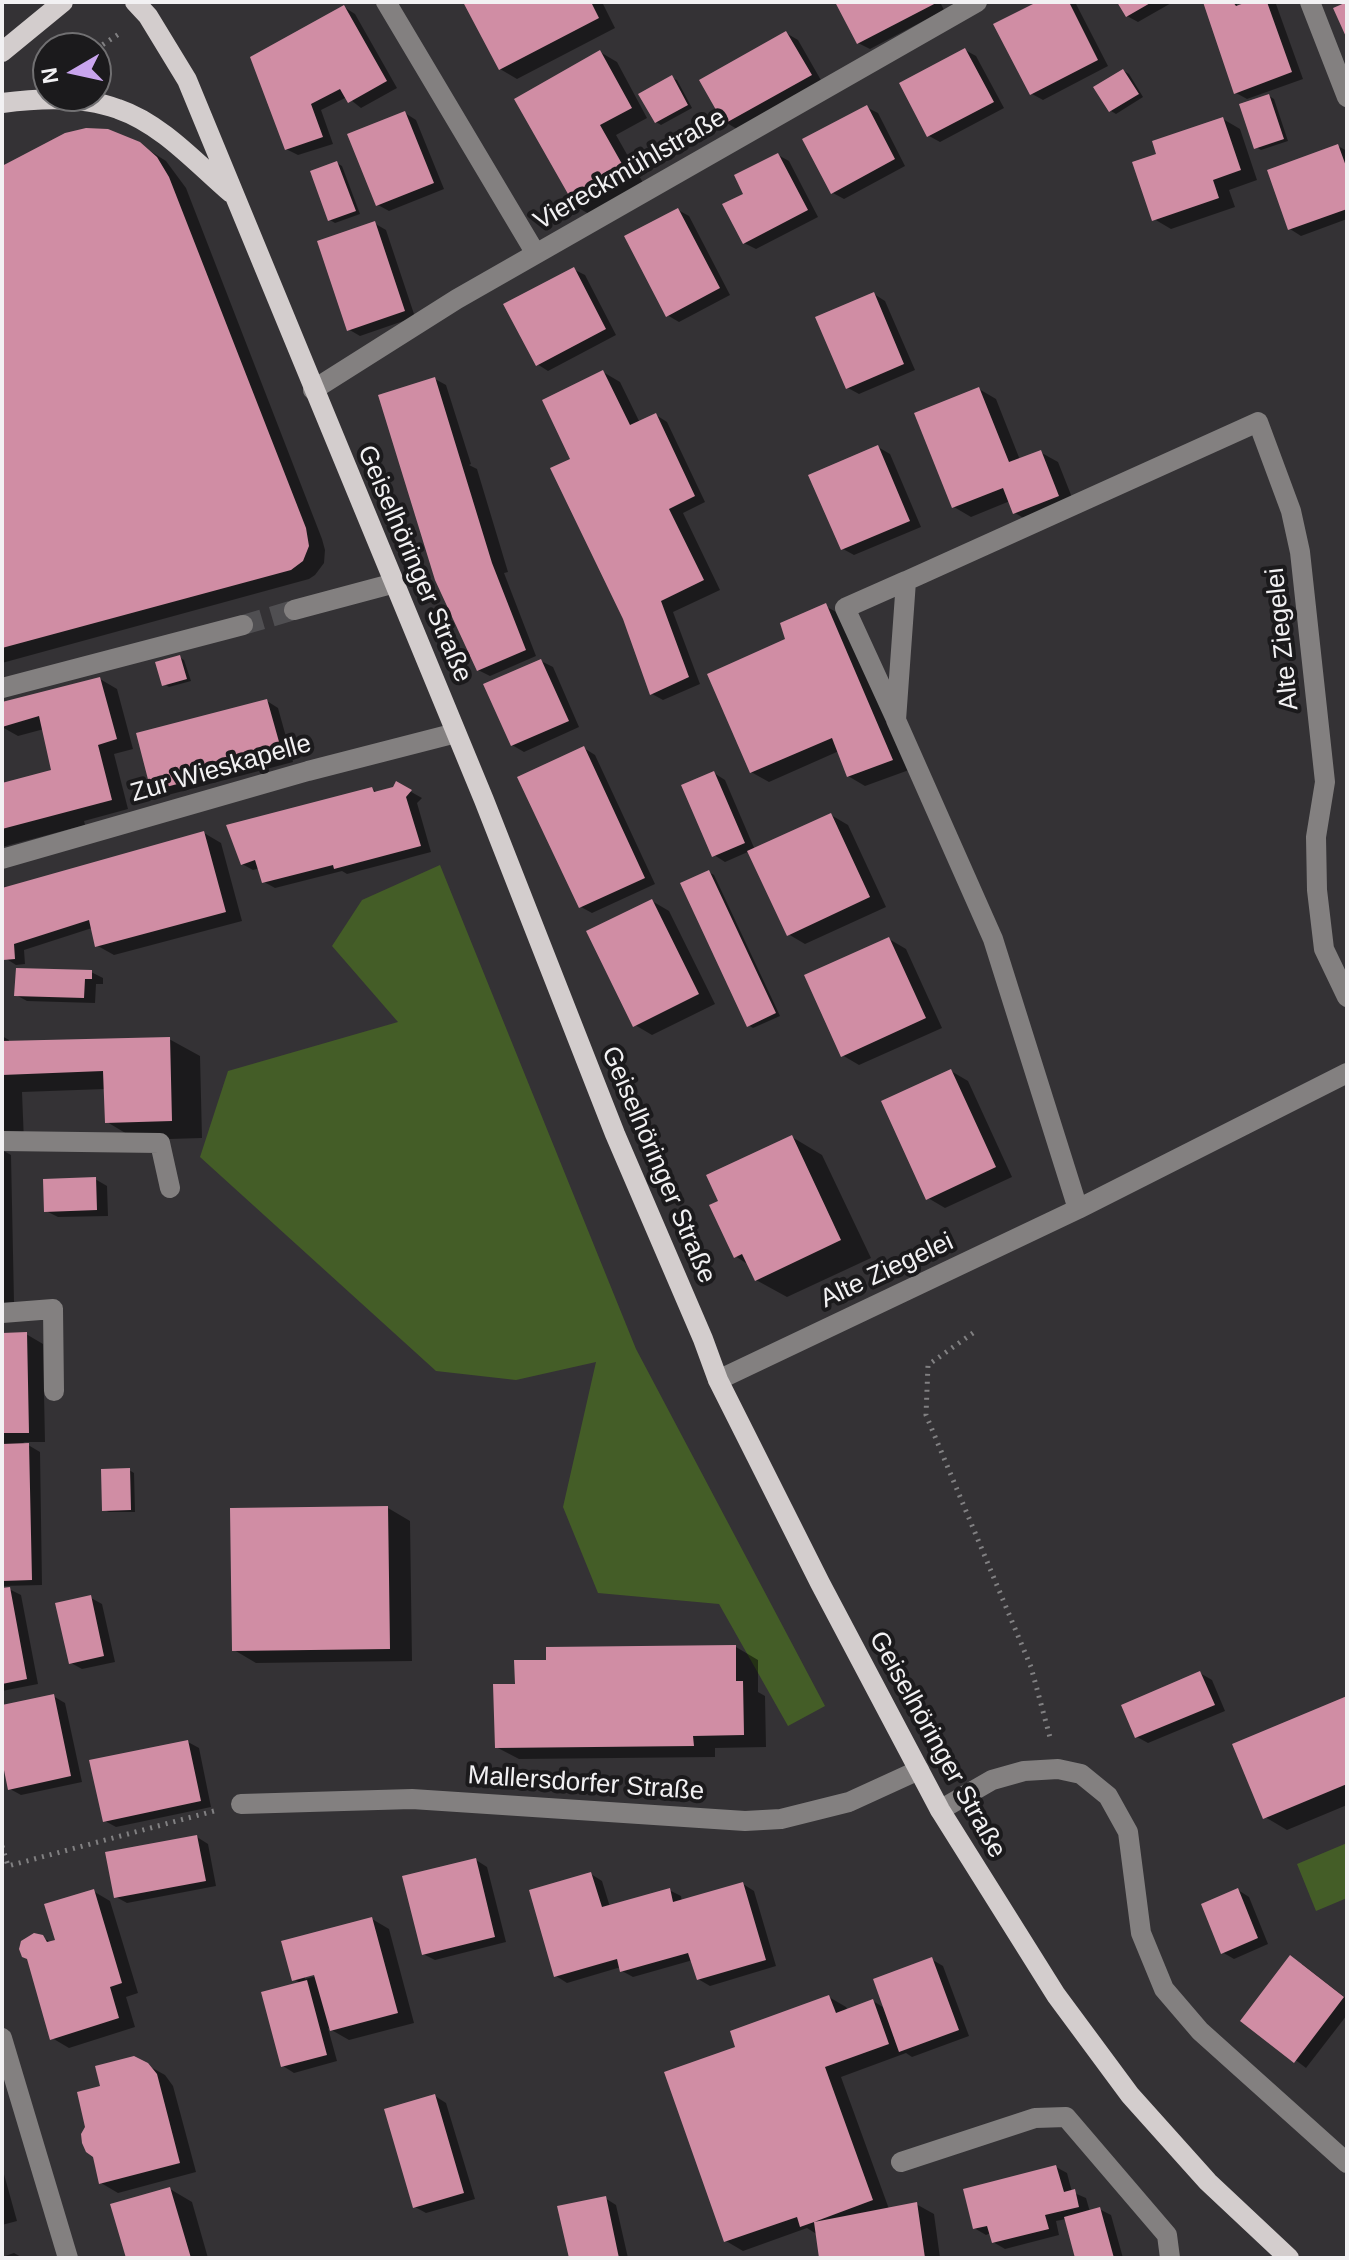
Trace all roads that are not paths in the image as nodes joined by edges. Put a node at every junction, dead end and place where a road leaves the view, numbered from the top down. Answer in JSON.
{"nodes":[{"id":1,"x":63,"y":2,"type":"edge"},
{"id":2,"x":135,"y":2,"type":"edge"},
{"id":3,"x":386,"y":2,"type":"edge"},
{"id":4,"x":977,"y":2,"type":"edge"},
{"id":5,"x":1310,"y":2,"type":"edge"},
{"id":6,"x":2,"y":52,"type":"edge"},
{"id":7,"x":1347,"y":97,"type":"edge"},
{"id":8,"x":2,"y":103,"type":"edge"},
{"id":9,"x":235,"y":196,"type":"junction"},
{"id":10,"x":536,"y":254,"type":"junction"},
{"id":11,"x":313,"y":390,"type":"junction"},
{"id":12,"x":906,"y":581,"type":"junction"},
{"id":13,"x":395,"y":583,"type":"junction"},
{"id":14,"x":294,"y":610,"type":"tunnel mouth"},
{"id":15,"x":243,"y":625,"type":"tunnel mouth"},
{"id":16,"x":2,"y":688,"type":"edge"},
{"id":17,"x":896,"y":720,"type":"junction"},
{"id":18,"x":456,"y":733,"type":"junction"},
{"id":19,"x":2,"y":859,"type":"edge"},
{"id":20,"x":1347,"y":997,"type":"edge"},
{"id":21,"x":1347,"y":1073,"type":"edge"},
{"id":22,"x":2,"y":1141,"type":"edge"},
{"id":23,"x":170,"y":1188,"type":"dead end"},
{"id":24,"x":1078,"y":1209,"type":"junction"},
{"id":25,"x":2,"y":1313,"type":"edge"},
{"id":26,"x":718,"y":1380,"type":"junction"},
{"id":27,"x":54,"y":1391,"type":"dead end"},
{"id":28,"x":919,"y":1770,"type":"junction"},
{"id":29,"x":241,"y":1804,"type":"road end"},
{"id":30,"x":940,"y":1810,"type":"junction"},
{"id":31,"x":2,"y":2038,"type":"edge"},
{"id":32,"x":901,"y":2162,"type":"dead end"},
{"id":33,"x":1347,"y":2163,"type":"edge"},
{"id":34,"x":68,"y":2258,"type":"edge"},
{"id":35,"x":1170,"y":2258,"type":"edge"},
{"id":36,"x":1289,"y":2258,"type":"edge"}],
"edges":[{"from":1,"to":6,"type":"main road"},
{"from":2,"to":9,"type":"main road","name":"Geiselhöringer Straße"},
{"from":3,"to":10,"type":"street"},
{"from":4,"to":10,"type":"street","name":"Viereckmühlstraße"},
{"from":5,"to":7,"type":"street"},
{"from":8,"to":9,"type":"main road"},
{"from":9,"to":11,"type":"main road","name":"Geiselhöringer Straße"},
{"from":10,"to":11,"type":"street","name":"Viereckmühlstraße"},
{"from":11,"to":13,"type":"main road","name":"Geiselhöringer Straße"},
{"from":12,"to":17,"type":"street","name":"Alte Ziegelei"},
{"from":12,"to":17,"type":"street","name":"Alte Ziegelei"},
{"from":12,"to":20,"type":"street","name":"Alte Ziegelei"},
{"from":13,"to":14,"type":"street"},
{"from":13,"to":18,"type":"main road","name":"Geiselhöringer Straße"},
{"from":15,"to":16,"type":"street"},
{"from":17,"to":24,"type":"street","name":"Alte Ziegelei"},
{"from":18,"to":19,"type":"street","name":"Zur Wieskapelle"},
{"from":18,"to":26,"type":"main road","name":"Geiselhöringer Straße"},
{"from":21,"to":24,"type":"street","name":"Alte Ziegelei"},
{"from":22,"to":23,"type":"street"},
{"from":24,"to":26,"type":"street","name":"Alte Ziegelei"},
{"from":25,"to":27,"type":"street"},
{"from":26,"to":28,"type":"main road","name":"Geiselhöringer Straße"},
{"from":28,"to":29,"type":"street","name":"Mallersdorfer Straße"},
{"from":28,"to":30,"type":"main road","name":"Geiselhöringer Straße"},
{"from":30,"to":33,"type":"street"},
{"from":30,"to":36,"type":"main road","name":"Geiselhöringer Straße"},
{"from":31,"to":34,"type":"street"},
{"from":32,"to":35,"type":"street"}]}
